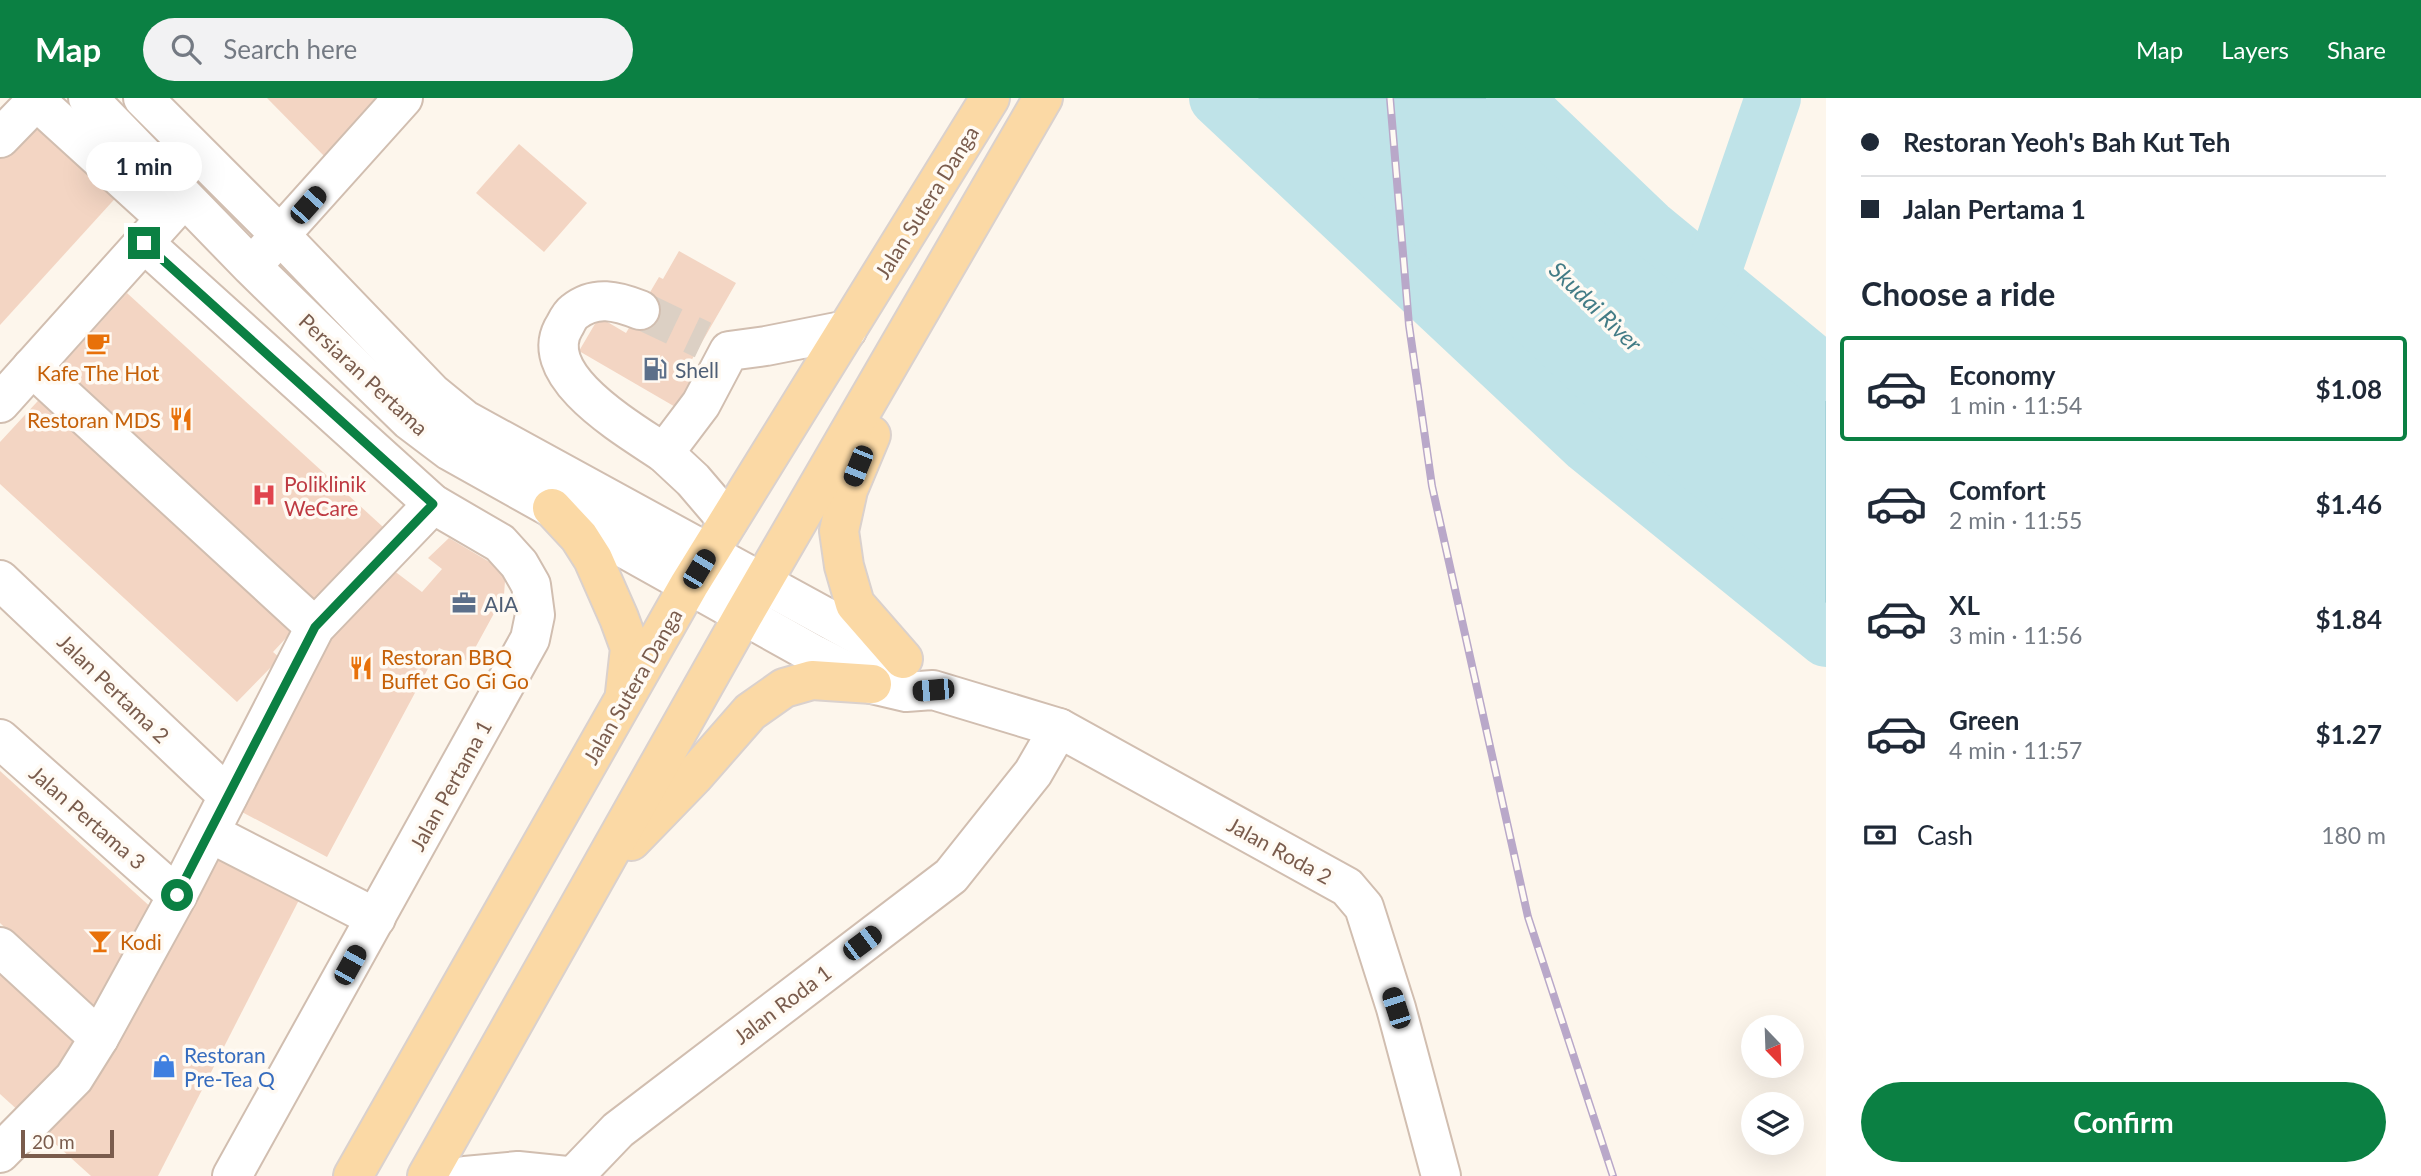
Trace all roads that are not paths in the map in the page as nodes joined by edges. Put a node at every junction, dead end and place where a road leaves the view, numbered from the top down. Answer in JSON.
{"nodes":[{"id":1,"x":88,"y":98,"type":"edge"},
{"id":2,"x":143,"y":98,"type":"edge"},
{"id":3,"x":403,"y":98,"type":"edge"},
{"id":4,"x":990,"y":98,"type":"edge"},
{"id":5,"x":1043,"y":98,"type":"edge"},
{"id":6,"x":0,"y":138,"type":"edge"},
{"id":7,"x":164,"y":220,"type":"junction"},
{"id":8,"x":280,"y":235,"type":"junction"},
{"id":9,"x":251,"y":266,"type":"junction"},
{"id":10,"x":925,"y":303,"type":"junction"},
{"id":11,"x":640,"y":310,"type":"tunnel mouth"},
{"id":12,"x":847,"y":330,"type":"junction"},
{"id":13,"x":33,"y":367,"type":"junction"},
{"id":14,"x":0,"y":404,"type":"edge"},
{"id":15,"x":664,"y":453,"type":"junction"},
{"id":16,"x":433,"y":504,"type":"junction"},
{"id":17,"x":552,"y":508,"type":"junction"},
{"id":18,"x":728,"y":521,"type":"junction"},
{"id":19,"x":699,"y":569,"type":"junction"},
{"id":20,"x":0,"y":580,"type":"edge"},
{"id":21,"x":753,"y":599,"type":"junction"},
{"id":22,"x":315,"y":627,"type":"junction"},
{"id":23,"x":903,"y":659,"type":"junction"},
{"id":24,"x":872,"y":684,"type":"junction"},
{"id":25,"x":933,"y":690,"type":"junction"},
{"id":26,"x":625,"y":698,"type":"junction"},
{"id":27,"x":1059,"y":727,"type":"junction"},
{"id":28,"x":0,"y":739,"type":"edge"},
{"id":29,"x":228,"y":796,"type":"junction"},
{"id":30,"x":210,"y":833,"type":"junction"},
{"id":31,"x":590,"y":883,"type":"junction"},
{"id":32,"x":177,"y":895,"type":"junction"},
{"id":33,"x":376,"y":918,"type":"junction"},
{"id":34,"x":0,"y":947,"type":"edge"},
{"id":35,"x":99,"y":1038,"type":"junction"},
{"id":36,"x":0,"y":1153,"type":"edge"},
{"id":37,"x":355,"y":1170,"type":"edge"},
{"id":38,"x":232,"y":1176,"type":"edge"},
{"id":39,"x":427,"y":1176,"type":"edge"},
{"id":40,"x":465,"y":1176,"type":"edge"},
{"id":41,"x":567,"y":1176,"type":"edge"},
{"id":42,"x":574,"y":1176,"type":"edge"},
{"id":43,"x":1441,"y":1176,"type":"edge"}],
"edges":[{"from":1,"to":7,"type":"street","name":"Persiaran Pertama"},
{"from":2,"to":8,"type":"street","name":"Persiaran Pertama"},
{"from":3,"to":8,"type":"street"},
{"from":4,"to":12,"type":"main road","name":"Jalan Sutera Danga"},
{"from":5,"to":10,"type":"main road"},
{"from":6,"to":7,"type":"street"},
{"from":7,"to":9,"type":"street","name":"Persiaran Pertama"},
{"from":7,"to":13,"type":"street"},
{"from":7,"to":16,"type":"street","name":"Jalan Pertama 1"},
{"from":8,"to":9,"type":"street"},
{"from":8,"to":19,"type":"street","name":"Persiaran Pertama"},
{"from":9,"to":17,"type":"street","name":"Persiaran Pertama"},
{"from":10,"to":21,"type":"main road"},
{"from":10,"to":23,"type":"main road"},
{"from":11,"to":15,"type":"street"},
{"from":12,"to":15,"type":"street"},
{"from":12,"to":18,"type":"main road","name":"Jalan Sutera Danga"},
{"from":13,"to":14,"type":"street"},
{"from":13,"to":22,"type":"street"},
{"from":15,"to":18,"type":"street"},
{"from":16,"to":22,"type":"street"},
{"from":16,"to":33,"type":"street","name":"Jalan Pertama 1"},
{"from":17,"to":19,"type":"street","name":"Persiaran Pertama"},
{"from":17,"to":26,"type":"main road"},
{"from":18,"to":19,"type":"main road","name":"Jalan Sutera Danga"},
{"from":19,"to":21,"type":"street"},
{"from":19,"to":26,"type":"main road","name":"Jalan Sutera Danga"},
{"from":20,"to":29,"type":"street","name":"Jalan Pertama 2"},
{"from":21,"to":23,"type":"street"},
{"from":21,"to":24,"type":"street","name":"Jalan Roda 2"},
{"from":21,"to":31,"type":"main road"},
{"from":22,"to":29,"type":"street"},
{"from":23,"to":25,"type":"street"},
{"from":24,"to":25,"type":"street","name":"Jalan Roda 2"},
{"from":24,"to":31,"type":"main road"},
{"from":25,"to":27,"type":"street","name":"Jalan Roda 2"},
{"from":26,"to":37,"type":"main road","name":"Jalan Sutera Danga"},
{"from":27,"to":42,"type":"street","name":"Jalan Roda 1"},
{"from":27,"to":43,"type":"street","name":"Jalan Roda 2"},
{"from":28,"to":32,"type":"street","name":"Jalan Pertama 3"},
{"from":29,"to":30,"type":"street"},
{"from":30,"to":32,"type":"street"},
{"from":30,"to":33,"type":"street"},
{"from":31,"to":39,"type":"main road"},
{"from":32,"to":35,"type":"street"},
{"from":33,"to":38,"type":"street","name":"Jalan Pertama 1"},
{"from":34,"to":35,"type":"street"},
{"from":35,"to":36,"type":"street"},
{"from":40,"to":41,"type":"street"}]}
